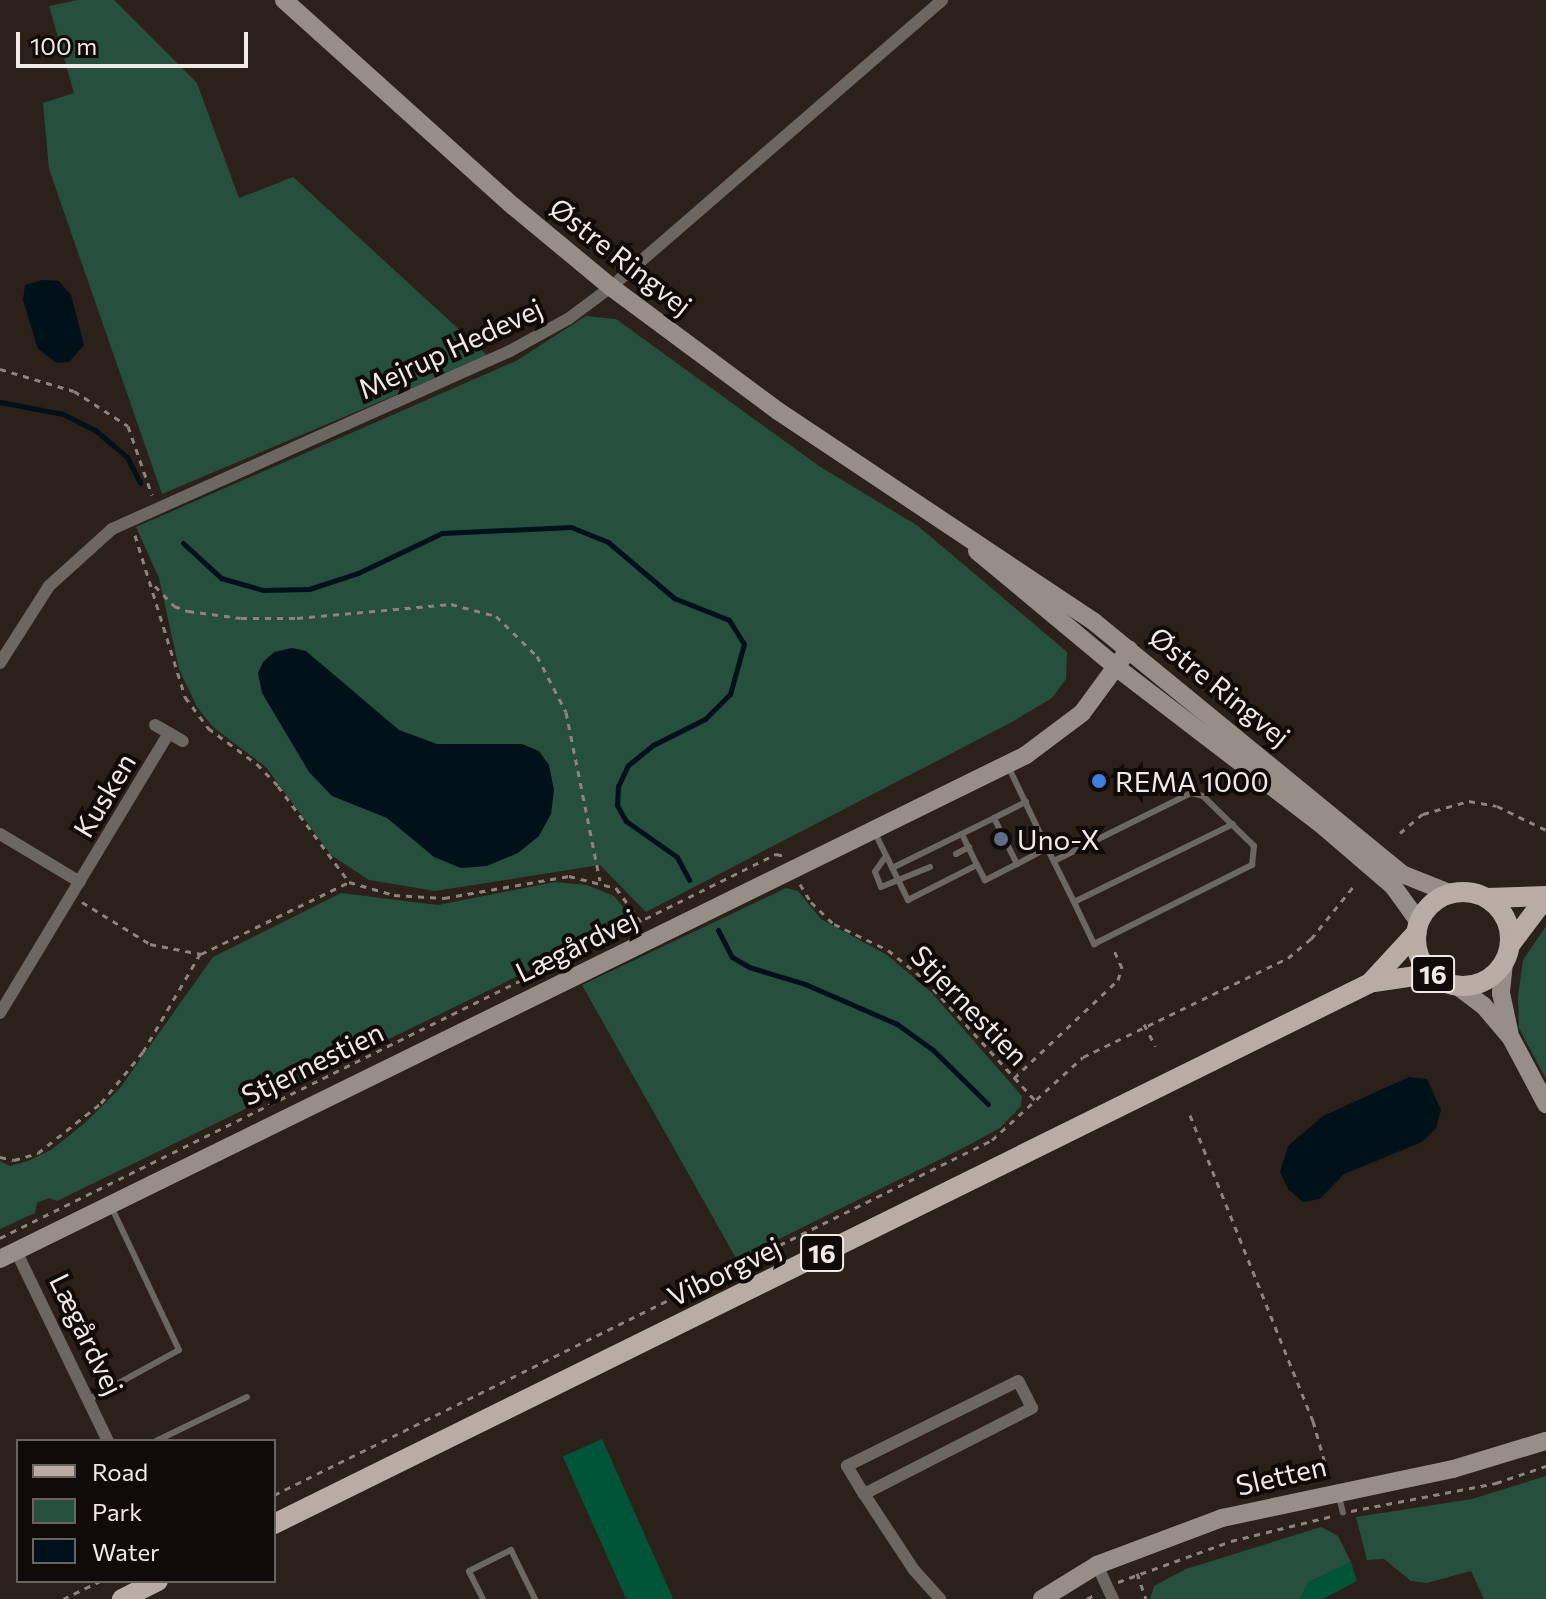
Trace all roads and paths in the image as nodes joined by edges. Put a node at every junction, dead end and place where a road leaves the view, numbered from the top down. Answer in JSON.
{"nodes":[{"id":1,"x":284,"y":0,"type":"edge"},
{"id":2,"x":942,"y":0,"type":"edge"},
{"id":3,"x":611,"y":287,"type":"junction"},
{"id":4,"x":0,"y":369,"type":"edge"},
{"id":5,"x":156,"y":506,"type":"junction"},
{"id":6,"x":130,"y":520,"type":"junction"},
{"id":7,"x":948,"y":525,"type":"junction"},
{"id":8,"x":155,"y":586,"type":"junction"},
{"id":9,"x":1129,"y":649,"type":"junction"},
{"id":10,"x":0,"y":663,"type":"edge"},
{"id":11,"x":1116,"y":667,"type":"junction"},
{"id":12,"x":155,"y":725,"type":"dead end"},
{"id":13,"x":169,"y":733,"type":"junction"},
{"id":14,"x":183,"y":741,"type":"dead end"},
{"id":15,"x":1007,"y":764,"type":"junction"},
{"id":16,"x":1026,"y":802,"type":"junction"},
{"id":17,"x":994,"y":818,"type":"junction"},
{"id":18,"x":1233,"y":824,"type":"junction"},
{"id":19,"x":873,"y":830,"type":"junction"},
{"id":20,"x":1546,"y":830,"type":"edge"},
{"id":21,"x":1400,"y":833,"type":"dead end"},
{"id":22,"x":0,"y":834,"type":"edge"},
{"id":23,"x":962,"y":834,"type":"junction"},
{"id":24,"x":969,"y":847,"type":"junction"},
{"id":25,"x":1047,"y":848,"type":"junction"},
{"id":26,"x":956,"y":854,"type":"dead end"},
{"id":27,"x":886,"y":856,"type":"junction"},
{"id":28,"x":1054,"y":861,"type":"junction"},
{"id":29,"x":1017,"y":864,"type":"junction"},
{"id":30,"x":977,"y":865,"type":"junction"},
{"id":31,"x":930,"y":867,"type":"dead end"},
{"id":32,"x":892,"y":868,"type":"junction"},
{"id":33,"x":793,"y":869,"type":"junction"},
{"id":34,"x":600,"y":881,"type":"junction"},
{"id":35,"x":899,"y":881,"type":"junction"},
{"id":36,"x":80,"y":882,"type":"junction"},
{"id":37,"x":349,"y":882,"type":"junction"},
{"id":38,"x":1353,"y":887,"type":"dead end"},
{"id":39,"x":1452,"y":894,"type":"junction"},
{"id":40,"x":72,"y":896,"type":"junction"},
{"id":41,"x":1546,"y":897,"type":"edge"},
{"id":42,"x":1487,"y":898,"type":"junction"},
{"id":43,"x":1074,"y":902,"type":"junction"},
{"id":44,"x":641,"y":923,"type":"junction"},
{"id":45,"x":1418,"y":927,"type":"junction"},
{"id":46,"x":1107,"y":937,"type":"junction"},
{"id":47,"x":201,"y":954,"type":"junction"},
{"id":48,"x":1507,"y":954,"type":"junction"},
{"id":49,"x":1447,"y":982,"type":"junction"},
{"id":50,"x":1370,"y":983,"type":"junction"},
{"id":51,"x":0,"y":1013,"type":"edge"},
{"id":52,"x":1144,"y":1024,"type":"junction"},
{"id":53,"x":1511,"y":1038,"type":"junction"},
{"id":54,"x":1155,"y":1046,"type":"dead end"},
{"id":55,"x":1014,"y":1078,"type":"junction"},
{"id":56,"x":1036,"y":1101,"type":"junction"},
{"id":57,"x":1546,"y":1104,"type":"edge"},
{"id":58,"x":1190,"y":1115,"type":"dead end"},
{"id":59,"x":0,"y":1157,"type":"edge"},
{"id":60,"x":110,"y":1205,"type":"junction"},
{"id":61,"x":0,"y":1238,"type":"edge"},
{"id":62,"x":8,"y":1255,"type":"edge"},
{"id":63,"x":247,"y":1397,"type":"dead end"},
{"id":64,"x":88,"y":1400,"type":"junction"},
{"id":65,"x":107,"y":1439,"type":"edge"},
{"id":66,"x":160,"y":1439,"type":"edge"},
{"id":67,"x":1546,"y":1441,"type":"edge"},
{"id":68,"x":1546,"y":1466,"type":"edge"},
{"id":69,"x":1334,"y":1490,"type":"junction"},
{"id":70,"x":276,"y":1494,"type":"edge"},
{"id":71,"x":864,"y":1494,"type":"junction"},
{"id":72,"x":1343,"y":1513,"type":"junction"},
{"id":73,"x":276,"y":1523,"type":"edge"},
{"id":74,"x":1097,"y":1565,"type":"junction"},
{"id":75,"x":1137,"y":1573,"type":"junction"},
{"id":76,"x":96,"y":1583,"type":"edge"},
{"id":77,"x":154,"y":1583,"type":"edge"},
{"id":78,"x":1110,"y":1593,"type":"edge"},
{"id":79,"x":63,"y":1599,"type":"edge"},
{"id":80,"x":122,"y":1599,"type":"edge"},
{"id":81,"x":483,"y":1599,"type":"edge"},
{"id":82,"x":535,"y":1599,"type":"edge"},
{"id":83,"x":940,"y":1599,"type":"edge"},
{"id":84,"x":1042,"y":1599,"type":"edge"},
{"id":85,"x":1087,"y":1599,"type":"edge"},
{"id":86,"x":1146,"y":1599,"type":"edge"}],
"edges":[{"from":1,"to":3,"type":"street","name":"Østre Ringvej"},
{"from":2,"to":3,"type":"street","name":"Mejrup Hedevej"},
{"from":3,"to":5,"type":"street","name":"Mejrup Hedevej"},
{"from":3,"to":7,"type":"street","name":"Østre Ringvej"},
{"from":4,"to":5,"type":"path"},
{"from":5,"to":6,"type":"street","name":"Mejrup Hedevej"},
{"from":6,"to":8,"type":"path"},
{"from":6,"to":10,"type":"street","name":"Mejrup Hedevej"},
{"from":7,"to":9,"type":"street","name":"Østre Ringvej"},
{"from":7,"to":11,"type":"street","name":"Østre Ringvej"},
{"from":8,"to":34,"type":"path"},
{"from":8,"to":37,"type":"path"},
{"from":9,"to":11,"type":"street","name":"Lægårdvej"},
{"from":9,"to":39,"type":"street","name":"Østre Ringvej"},
{"from":11,"to":15,"type":"street","name":"Lægårdvej"},
{"from":11,"to":45,"type":"street","name":"Østre Ringvej"},
{"from":12,"to":13,"type":"street","name":"Kusken"},
{"from":13,"to":14,"type":"street","name":"Kusken"},
{"from":13,"to":36,"type":"street","name":"Kusken"},
{"from":15,"to":16,"type":"lane"},
{"from":15,"to":19,"type":"street","name":"Lægårdvej"},
{"from":16,"to":17,"type":"lane"},
{"from":16,"to":25,"type":"lane"},
{"from":17,"to":23,"type":"lane"},
{"from":17,"to":29,"type":"lane"},
{"from":18,"to":28,"type":"lane"},
{"from":18,"to":43,"type":"lane"},
{"from":18,"to":46,"type":"lane"},
{"from":19,"to":27,"type":"lane"},
{"from":19,"to":33,"type":"street","name":"Lægårdvej"},
{"from":20,"to":21,"type":"path"},
{"from":22,"to":36,"type":"street","name":"Kusken"},
{"from":23,"to":24,"type":"lane"},
{"from":23,"to":32,"type":"lane"},
{"from":24,"to":26,"type":"lane"},
{"from":24,"to":30,"type":"lane"},
{"from":25,"to":28,"type":"lane"},
{"from":25,"to":29,"type":"lane"},
{"from":27,"to":32,"type":"lane"},
{"from":27,"to":35,"type":"lane"},
{"from":28,"to":43,"type":"lane"},
{"from":29,"to":30,"type":"lane"},
{"from":30,"to":35,"type":"lane"},
{"from":31,"to":35,"type":"lane"},
{"from":32,"to":35,"type":"lane"},
{"from":33,"to":44,"type":"path","name":"Stjernestien"},
{"from":33,"to":55,"type":"path","name":"Stjernestien"},
{"from":33,"to":60,"type":"street","name":"Lægårdvej"},
{"from":34,"to":37,"type":"path"},
{"from":34,"to":44,"type":"path"},
{"from":36,"to":40,"type":"street","name":"Kusken"},
{"from":37,"to":47,"type":"path"},
{"from":38,"to":52,"type":"path"},
{"from":39,"to":42,"type":"main road","number":"16"},
{"from":39,"to":45,"type":"main road","number":"16"},
{"from":40,"to":47,"type":"path"},
{"from":40,"to":51,"type":"street","name":"Kusken"},
{"from":41,"to":42,"type":"main road","number":"16"},
{"from":41,"to":48,"type":"main road","number":"16"},
{"from":42,"to":48,"type":"main road"},
{"from":43,"to":46,"type":"lane"},
{"from":44,"to":61,"type":"path","name":"Stjernestien"},
{"from":45,"to":49,"type":"main road","number":"16"},
{"from":45,"to":50,"type":"main road","name":"Viborgvej","number":"16"},
{"from":46,"to":55,"type":"path"},
{"from":47,"to":59,"type":"path"},
{"from":48,"to":49,"type":"main road","number":"16"},
{"from":48,"to":53,"type":"street"},
{"from":49,"to":50,"type":"main road","name":"Viborgvej","number":"16"},
{"from":49,"to":53,"type":"street"},
{"from":50,"to":73,"type":"main road","name":"Viborgvej","number":"16"},
{"from":52,"to":54,"type":"path"},
{"from":52,"to":56,"type":"path"},
{"from":53,"to":57,"type":"street"},
{"from":55,"to":56,"type":"path","name":"Stjernestien"},
{"from":56,"to":70,"type":"path"},
{"from":58,"to":69,"type":"path"},
{"from":60,"to":62,"type":"street","name":"Lægårdvej"},
{"from":60,"to":64,"type":"lane"},
{"from":62,"to":64,"type":"street","name":"Lægårdvej"},
{"from":63,"to":66,"type":"lane"},
{"from":64,"to":65,"type":"street","name":"Lægårdvej"},
{"from":67,"to":69,"type":"street","name":"Sletten"},
{"from":68,"to":72,"type":"path"},
{"from":69,"to":72,"type":"lane"},
{"from":69,"to":74,"type":"street","name":"Sletten"},
{"from":71,"to":71,"type":"street"},
{"from":71,"to":83,"type":"street"},
{"from":72,"to":75,"type":"path"},
{"from":74,"to":78,"type":"street"},
{"from":74,"to":84,"type":"street","name":"Sletten"},
{"from":75,"to":78,"type":"path"},
{"from":75,"to":86,"type":"path"},
{"from":76,"to":79,"type":"path"},
{"from":77,"to":80,"type":"main road"},
{"from":78,"to":85,"type":"path"},
{"from":81,"to":82,"type":"lane"}]}
